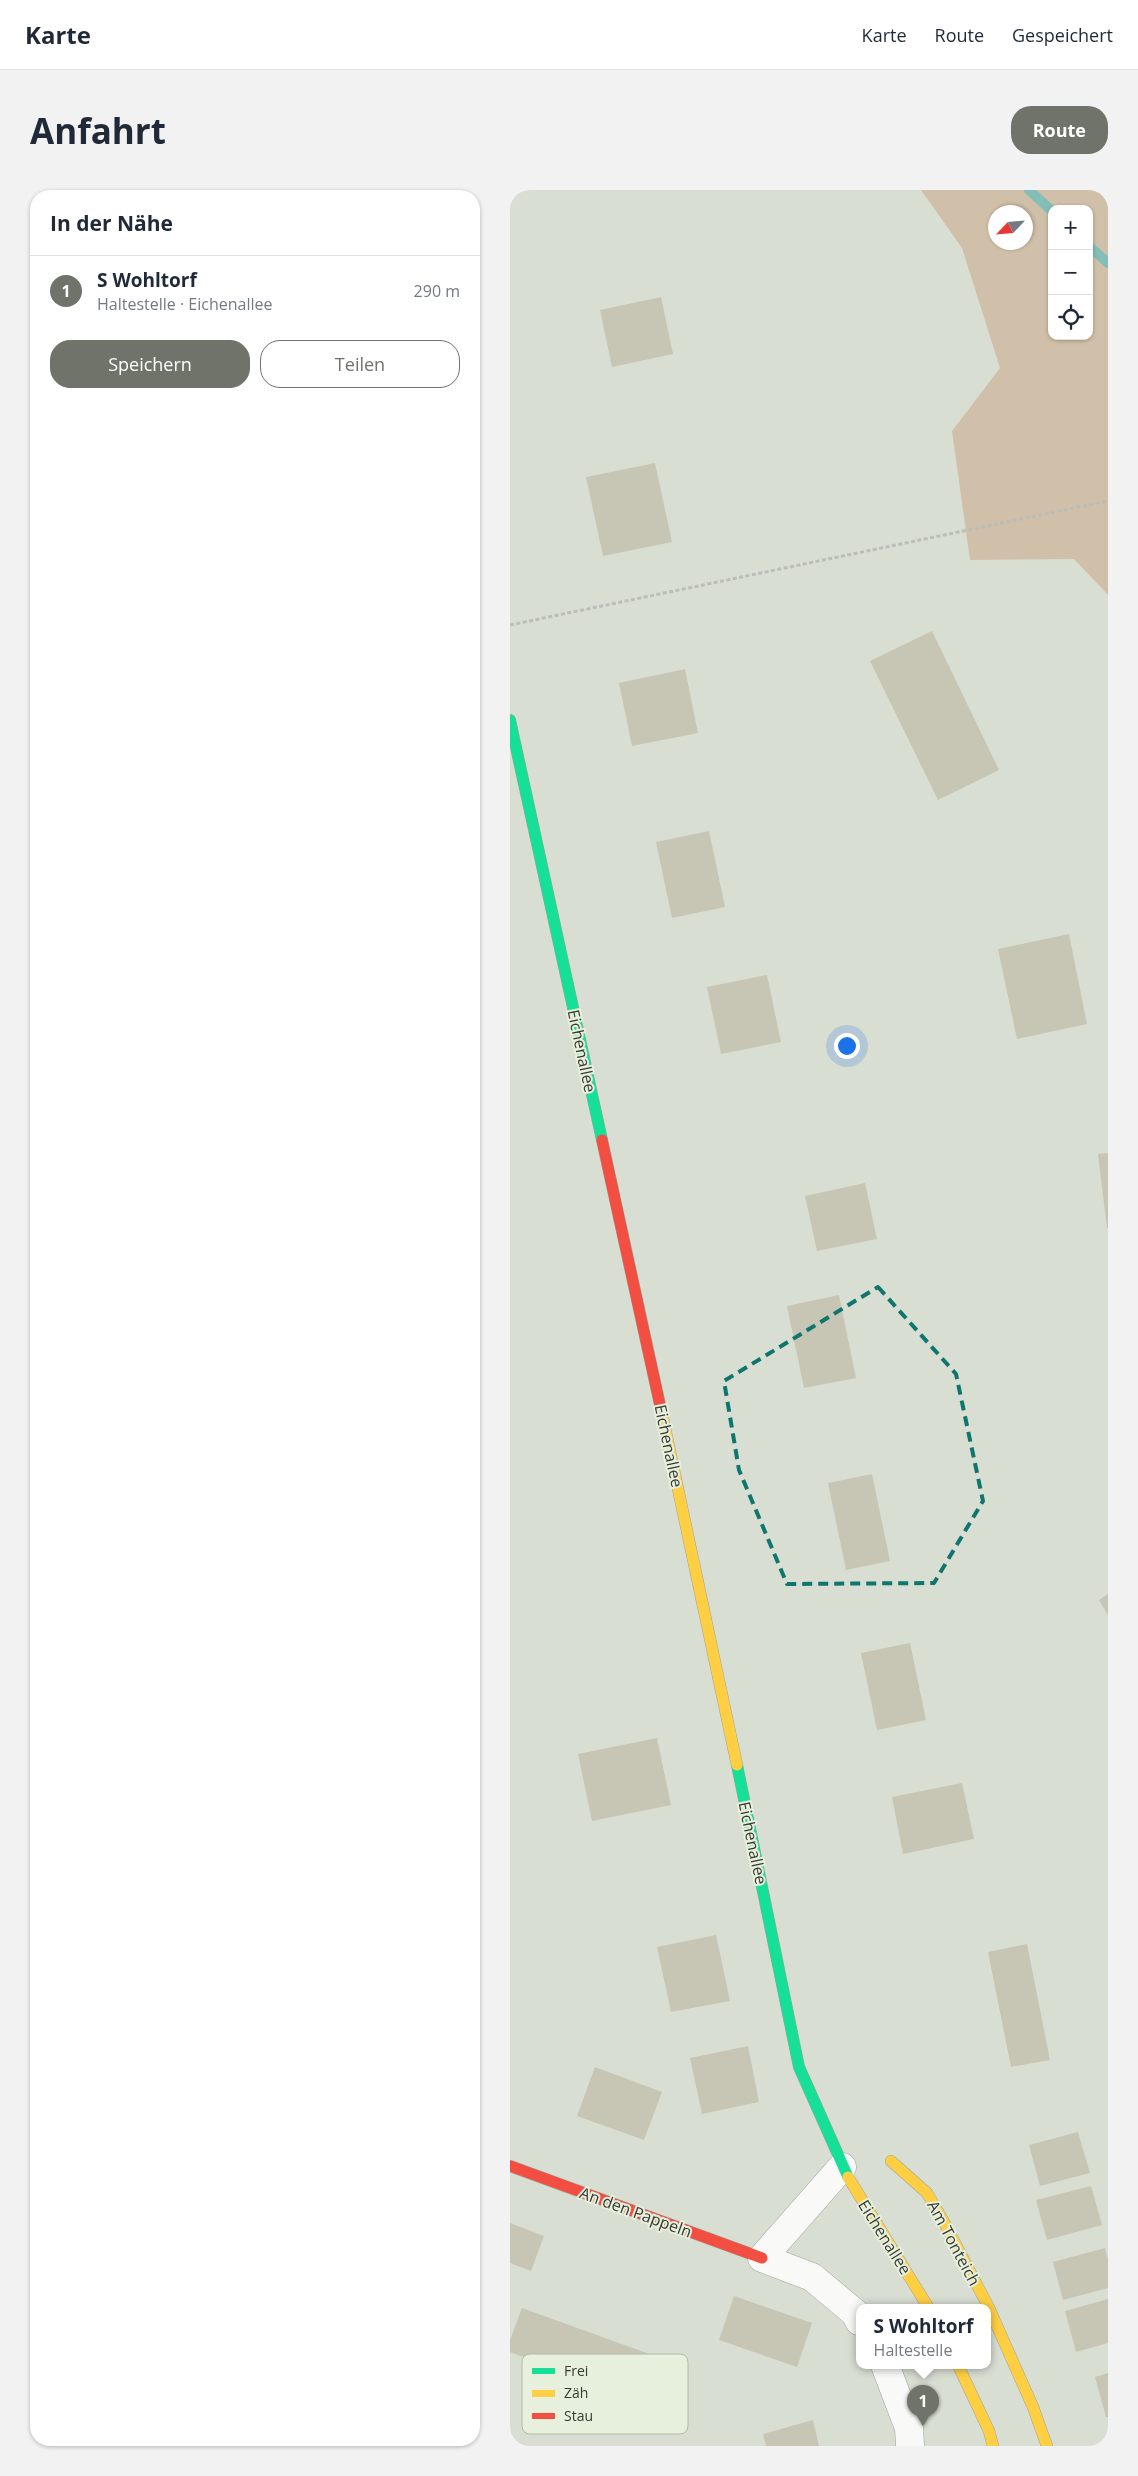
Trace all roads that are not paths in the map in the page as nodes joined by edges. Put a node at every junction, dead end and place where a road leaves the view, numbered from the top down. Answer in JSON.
{"nodes":[{"id":1,"x":510,"y":720,"type":"edge"},
{"id":2,"x":891,"y":2161,"type":"dead end"},
{"id":3,"x":510,"y":2166,"type":"edge"},
{"id":4,"x":842,"y":2167,"type":"junction"},
{"id":5,"x":762,"y":2258,"type":"junction"},
{"id":6,"x":926,"y":2304,"type":"edge"},
{"id":7,"x":987,"y":2304,"type":"edge"},
{"id":8,"x":991,"y":2312,"type":"edge"},
{"id":9,"x":856,"y":2315,"type":"edge"},
{"id":10,"x":887,"y":2369,"type":"edge"},
{"id":11,"x":960,"y":2369,"type":"edge"},
{"id":12,"x":910,"y":2446,"type":"edge"},
{"id":13,"x":993,"y":2446,"type":"edge"},
{"id":14,"x":1048,"y":2446,"type":"edge"}],
"edges":[{"from":1,"to":4,"type":"street","name":"Eichenallee"},
{"from":2,"to":7,"type":"street","name":"Am Tonteich"},
{"from":3,"to":5,"type":"street","name":"An den Pappeln"},
{"from":4,"to":5,"type":"street"},
{"from":4,"to":6,"type":"street","name":"Eichenallee"},
{"from":5,"to":9,"type":"street"},
{"from":8,"to":14,"type":"street","name":"Am Tonteich"},
{"from":10,"to":12,"type":"street"},
{"from":11,"to":13,"type":"street"}]}
